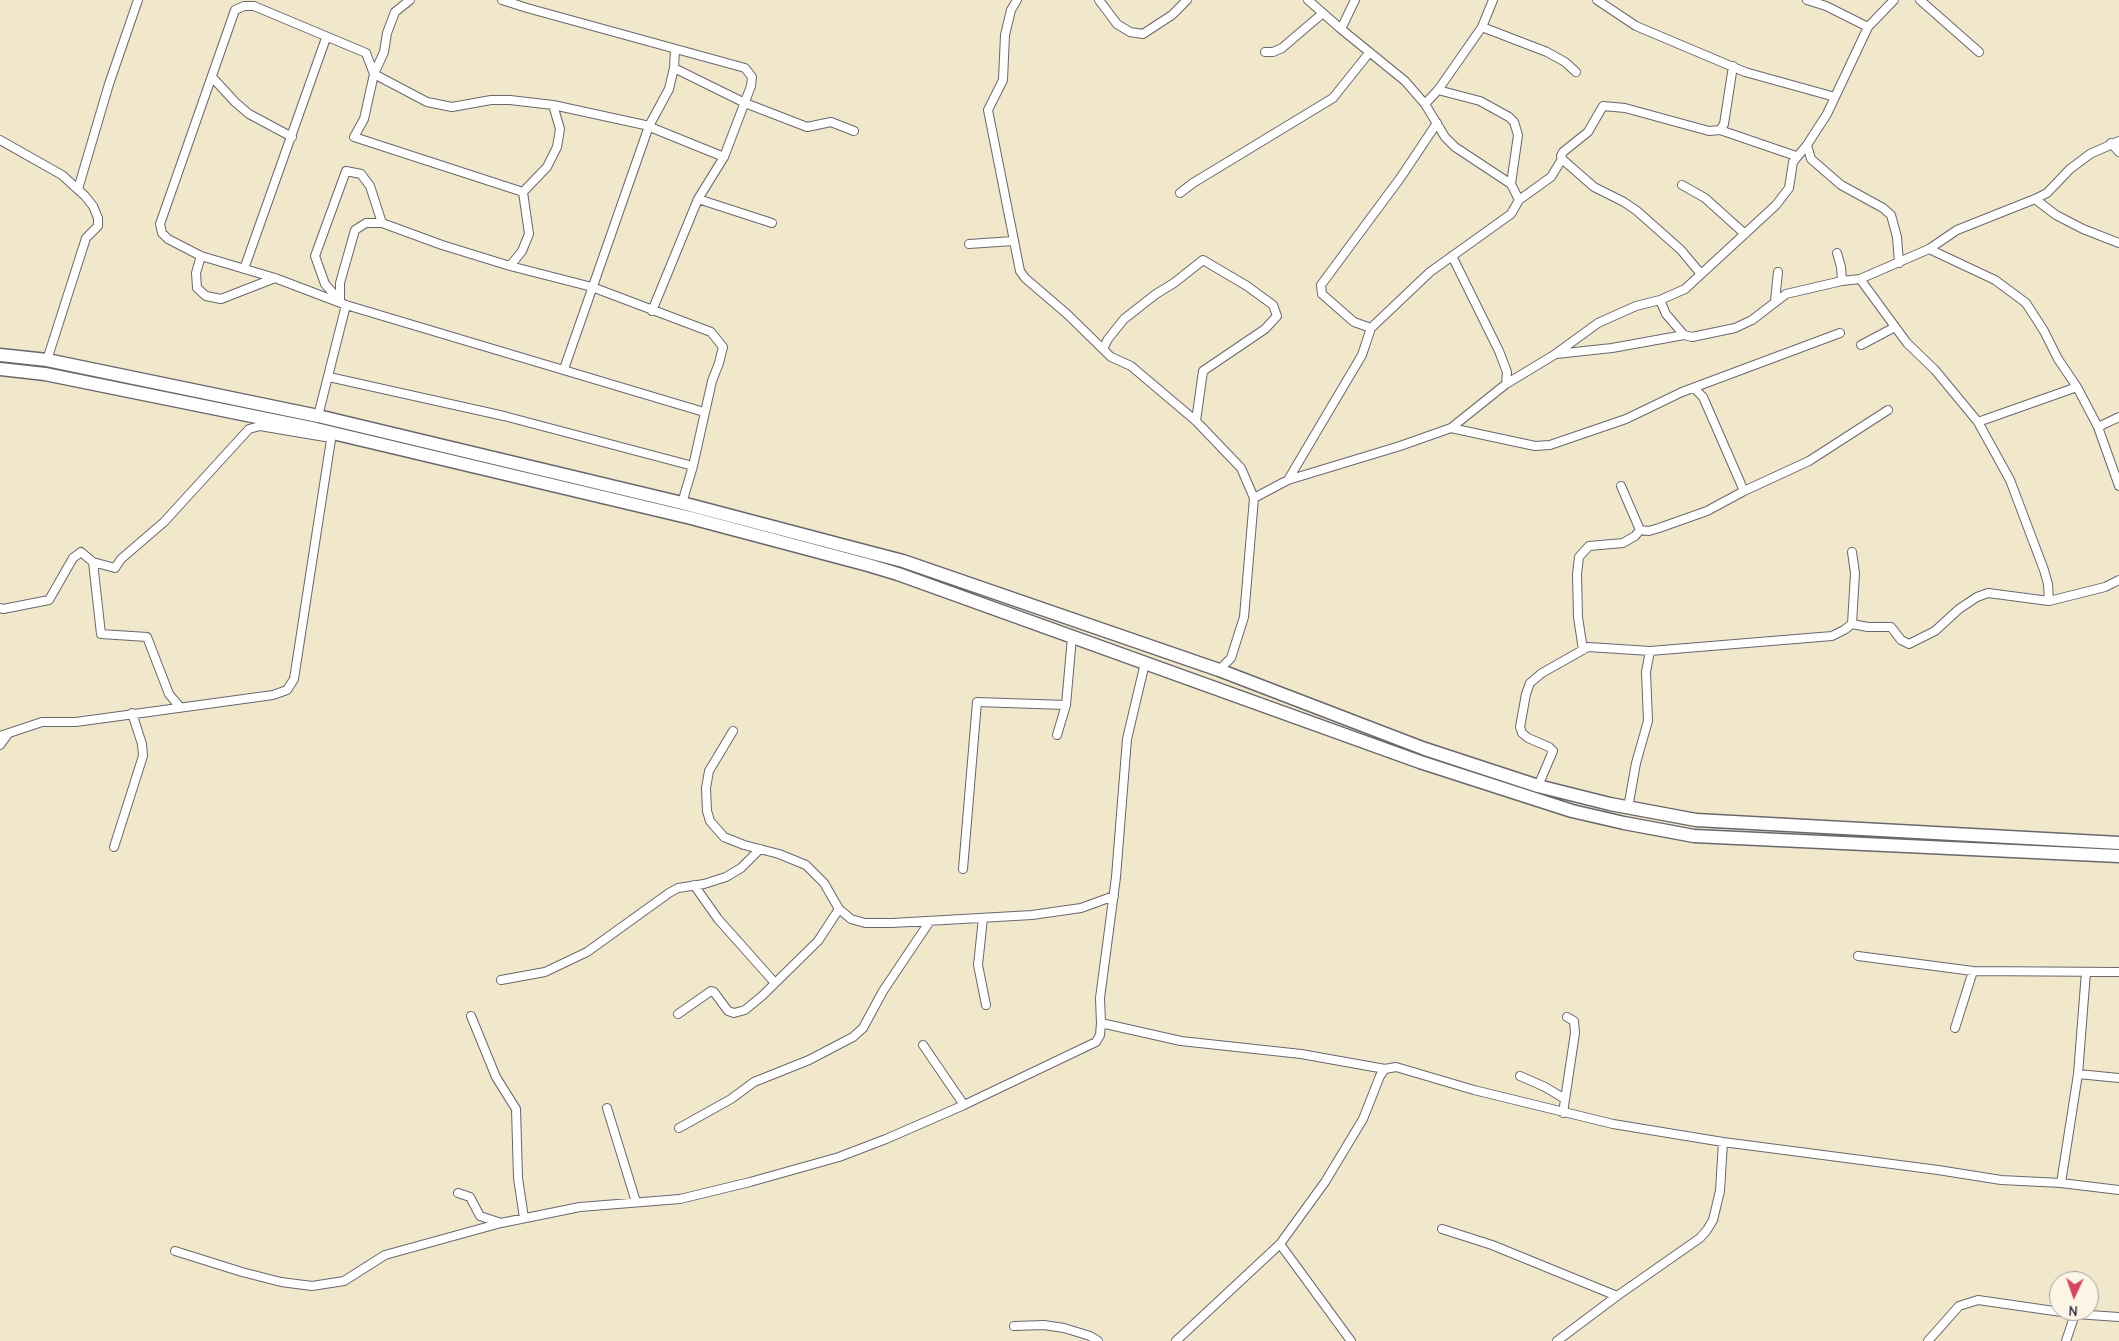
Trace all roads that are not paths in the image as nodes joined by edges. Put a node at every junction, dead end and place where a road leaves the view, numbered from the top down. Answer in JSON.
{"nodes":[{"id":1,"x":138,"y":0,"type":"edge"},
{"id":2,"x":410,"y":0,"type":"edge"},
{"id":3,"x":502,"y":0,"type":"edge"},
{"id":4,"x":1017,"y":0,"type":"edge"},
{"id":5,"x":1099,"y":0,"type":"edge"},
{"id":6,"x":1188,"y":0,"type":"edge"},
{"id":7,"x":1308,"y":0,"type":"edge"},
{"id":8,"x":1355,"y":0,"type":"edge"},
{"id":9,"x":1493,"y":0,"type":"edge"},
{"id":10,"x":1597,"y":0,"type":"edge"},
{"id":11,"x":1807,"y":0,"type":"edge"},
{"id":12,"x":1894,"y":0,"type":"edge"},
{"id":13,"x":1920,"y":0,"type":"edge"},
{"id":14,"x":1323,"y":13,"type":"junction"},
{"id":15,"x":1482,"y":27,"type":"junction"},
{"id":16,"x":1868,"y":27,"type":"junction"},
{"id":17,"x":1341,"y":30,"type":"junction"},
{"id":18,"x":326,"y":38,"type":"junction"},
{"id":19,"x":675,"y":49,"type":"junction"},
{"id":20,"x":1264,"y":52,"type":"dead end"},
{"id":21,"x":1979,"y":52,"type":"dead end"},
{"id":22,"x":1369,"y":53,"type":"junction"},
{"id":23,"x":1733,"y":66,"type":"junction"},
{"id":24,"x":674,"y":68,"type":"junction"},
{"id":25,"x":1576,"y":72,"type":"dead end"},
{"id":26,"x":374,"y":74,"type":"junction"},
{"id":27,"x":212,"y":77,"type":"junction"},
{"id":28,"x":1438,"y":90,"type":"junction"},
{"id":29,"x":1835,"y":97,"type":"junction"},
{"id":30,"x":745,"y":103,"type":"junction"},
{"id":31,"x":1425,"y":104,"type":"junction"},
{"id":32,"x":552,"y":105,"type":"junction"},
{"id":33,"x":1436,"y":123,"type":"junction"},
{"id":34,"x":649,"y":126,"type":"junction"},
{"id":35,"x":1720,"y":130,"type":"junction"},
{"id":36,"x":854,"y":131,"type":"dead end"},
{"id":37,"x":292,"y":137,"type":"junction"},
{"id":38,"x":0,"y":140,"type":"edge"},
{"id":39,"x":2115,"y":142,"type":"edge"},
{"id":40,"x":1807,"y":145,"type":"junction"},
{"id":41,"x":2119,"y":152,"type":"edge"},
{"id":42,"x":724,"y":156,"type":"junction"},
{"id":43,"x":1796,"y":156,"type":"junction"},
{"id":44,"x":1562,"y":159,"type":"junction"},
{"id":45,"x":1511,"y":184,"type":"junction"},
{"id":46,"x":1682,"y":185,"type":"dead end"},
{"id":47,"x":78,"y":189,"type":"junction"},
{"id":48,"x":523,"y":192,"type":"junction"},
{"id":49,"x":1180,"y":193,"type":"dead end"},
{"id":50,"x":698,"y":199,"type":"junction"},
{"id":51,"x":2035,"y":199,"type":"junction"},
{"id":52,"x":1519,"y":200,"type":"junction"},
{"id":53,"x":382,"y":223,"type":"junction"},
{"id":54,"x":772,"y":223,"type":"dead end"},
{"id":55,"x":1745,"y":234,"type":"junction"},
{"id":56,"x":1013,"y":241,"type":"junction"},
{"id":57,"x":2119,"y":242,"type":"edge"},
{"id":58,"x":968,"y":244,"type":"dead end"},
{"id":59,"x":1929,"y":249,"type":"junction"},
{"id":60,"x":1837,"y":253,"type":"dead end"},
{"id":61,"x":201,"y":256,"type":"junction"},
{"id":62,"x":1452,"y":256,"type":"junction"},
{"id":63,"x":1899,"y":263,"type":"junction"},
{"id":64,"x":510,"y":266,"type":"junction"},
{"id":65,"x":244,"y":269,"type":"junction"},
{"id":66,"x":1778,"y":272,"type":"dead end"},
{"id":67,"x":1700,"y":274,"type":"junction"},
{"id":68,"x":275,"y":278,"type":"junction"},
{"id":69,"x":1860,"y":279,"type":"junction"},
{"id":70,"x":1842,"y":281,"type":"junction"},
{"id":71,"x":592,"y":287,"type":"junction"},
{"id":72,"x":1660,"y":300,"type":"junction"},
{"id":73,"x":1775,"y":301,"type":"junction"},
{"id":74,"x":343,"y":303,"type":"junction"},
{"id":75,"x":652,"y":311,"type":"junction"},
{"id":76,"x":1895,"y":327,"type":"junction"},
{"id":77,"x":1371,"y":328,"type":"junction"},
{"id":78,"x":1840,"y":334,"type":"dead end"},
{"id":79,"x":1684,"y":335,"type":"junction"},
{"id":80,"x":1861,"y":345,"type":"dead end"},
{"id":81,"x":1103,"y":349,"type":"junction"},
{"id":82,"x":0,"y":355,"type":"edge"},
{"id":83,"x":1554,"y":355,"type":"junction"},
{"id":84,"x":47,"y":360,"type":"junction"},
{"id":85,"x":0,"y":369,"type":"edge"},
{"id":86,"x":564,"y":369,"type":"junction"},
{"id":87,"x":329,"y":378,"type":"junction"},
{"id":88,"x":1506,"y":384,"type":"junction"},
{"id":89,"x":1705,"y":384,"type":"junction"},
{"id":90,"x":2077,"y":387,"type":"junction"},
{"id":91,"x":1694,"y":388,"type":"junction"},
{"id":92,"x":1703,"y":397,"type":"junction"},
{"id":93,"x":1888,"y":410,"type":"dead end"},
{"id":94,"x":704,"y":412,"type":"junction"},
{"id":95,"x":318,"y":416,"type":"junction"},
{"id":96,"x":2119,"y":417,"type":"edge"},
{"id":97,"x":1196,"y":421,"type":"junction"},
{"id":98,"x":1978,"y":422,"type":"junction"},
{"id":99,"x":2098,"y":427,"type":"junction"},
{"id":100,"x":1452,"y":428,"type":"junction"},
{"id":101,"x":331,"y":435,"type":"junction"},
{"id":102,"x":497,"y":458,"type":"junction"},
{"id":103,"x":693,"y":466,"type":"junction"},
{"id":104,"x":493,"y":472,"type":"junction"},
{"id":105,"x":1288,"y":480,"type":"junction"},
{"id":106,"x":1621,"y":486,"type":"dead end"},
{"id":107,"x":2119,"y":486,"type":"edge"},
{"id":108,"x":1744,"y":491,"type":"junction"},
{"id":109,"x":1254,"y":498,"type":"junction"},
{"id":110,"x":682,"y":502,"type":"junction"},
{"id":111,"x":1640,"y":530,"type":"junction"},
{"id":112,"x":1852,"y":552,"type":"dead end"},
{"id":113,"x":93,"y":562,"type":"junction"},
{"id":114,"x":2119,"y":580,"type":"edge"},
{"id":115,"x":2049,"y":601,"type":"junction"},
{"id":116,"x":0,"y":608,"type":"edge"},
{"id":117,"x":1852,"y":624,"type":"junction"},
{"id":118,"x":1072,"y":637,"type":"junction"},
{"id":119,"x":1583,"y":650,"type":"junction"},
{"id":120,"x":1650,"y":651,"type":"junction"},
{"id":121,"x":1145,"y":664,"type":"junction"},
{"id":122,"x":1219,"y":670,"type":"junction"},
{"id":123,"x":1066,"y":704,"type":"junction"},
{"id":124,"x":179,"y":706,"type":"junction"},
{"id":125,"x":132,"y":713,"type":"junction"},
{"id":126,"x":733,"y":730,"type":"dead end"},
{"id":127,"x":4,"y":735,"type":"edge"},
{"id":128,"x":1057,"y":735,"type":"dead end"},
{"id":129,"x":0,"y":745,"type":"edge"},
{"id":130,"x":1538,"y":786,"type":"junction"},
{"id":131,"x":1564,"y":793,"type":"junction"},
{"id":132,"x":1559,"y":807,"type":"junction"},
{"id":133,"x":1628,"y":808,"type":"junction"},
{"id":134,"x":2119,"y":843,"type":"edge"},
{"id":135,"x":114,"y":847,"type":"dead end"},
{"id":136,"x":760,"y":850,"type":"junction"},
{"id":137,"x":2119,"y":856,"type":"edge"},
{"id":138,"x":963,"y":869,"type":"dead end"},
{"id":139,"x":694,"y":886,"type":"junction"},
{"id":140,"x":1114,"y":896,"type":"junction"},
{"id":141,"x":839,"y":909,"type":"junction"},
{"id":142,"x":983,"y":918,"type":"junction"},
{"id":143,"x":930,"y":921,"type":"junction"},
{"id":144,"x":1858,"y":956,"type":"dead end"},
{"id":145,"x":1973,"y":970,"type":"junction"},
{"id":146,"x":2086,"y":972,"type":"junction"},
{"id":147,"x":2119,"y":972,"type":"edge"},
{"id":148,"x":500,"y":980,"type":"dead end"},
{"id":149,"x":775,"y":983,"type":"junction"},
{"id":150,"x":986,"y":1005,"type":"dead end"},
{"id":151,"x":678,"y":1014,"type":"dead end"},
{"id":152,"x":471,"y":1016,"type":"dead end"},
{"id":153,"x":1567,"y":1017,"type":"dead end"},
{"id":154,"x":1101,"y":1023,"type":"junction"},
{"id":155,"x":1955,"y":1028,"type":"dead end"},
{"id":156,"x":923,"y":1045,"type":"dead end"},
{"id":157,"x":1385,"y":1069,"type":"junction"},
{"id":158,"x":2078,"y":1074,"type":"junction"},
{"id":159,"x":1520,"y":1076,"type":"dead end"},
{"id":160,"x":2119,"y":1078,"type":"edge"},
{"id":161,"x":1565,"y":1099,"type":"junction"},
{"id":162,"x":964,"y":1105,"type":"junction"},
{"id":163,"x":607,"y":1108,"type":"dead end"},
{"id":164,"x":1563,"y":1113,"type":"junction"},
{"id":165,"x":679,"y":1128,"type":"dead end"},
{"id":166,"x":1723,"y":1142,"type":"junction"},
{"id":167,"x":2061,"y":1184,"type":"junction"},
{"id":168,"x":2119,"y":1190,"type":"edge"},
{"id":169,"x":458,"y":1193,"type":"dead end"},
{"id":170,"x":636,"y":1202,"type":"junction"},
{"id":171,"x":524,"y":1218,"type":"junction"},
{"id":172,"x":501,"y":1223,"type":"junction"},
{"id":173,"x":1442,"y":1229,"type":"dead end"},
{"id":174,"x":1280,"y":1244,"type":"junction"},
{"id":175,"x":175,"y":1251,"type":"dead end"},
{"id":176,"x":1617,"y":1296,"type":"junction"},
{"id":177,"x":2049,"y":1310,"type":"edge"},
{"id":178,"x":2099,"y":1316,"type":"edge"},
{"id":179,"x":2119,"y":1317,"type":"edge"},
{"id":180,"x":2073,"y":1321,"type":"edge"},
{"id":181,"x":1014,"y":1326,"type":"dead end"},
{"id":182,"x":1349,"y":1340,"type":"edge"},
{"id":183,"x":1098,"y":1341,"type":"edge"},
{"id":184,"x":1176,"y":1341,"type":"edge"},
{"id":185,"x":1557,"y":1341,"type":"edge"},
{"id":186,"x":1928,"y":1341,"type":"edge"},
{"id":187,"x":2066,"y":1341,"type":"edge"}],
"edges":[{"from":1,"to":47,"type":"street"},
{"from":2,"to":26,"type":"street"},
{"from":3,"to":19,"type":"street"},
{"from":4,"to":56,"type":"street"},
{"from":5,"to":6,"type":"street"},
{"from":7,"to":14,"type":"street"},
{"from":8,"to":17,"type":"street"},
{"from":9,"to":15,"type":"street"},
{"from":10,"to":23,"type":"street"},
{"from":11,"to":16,"type":"street"},
{"from":12,"to":16,"type":"street"},
{"from":13,"to":21,"type":"street"},
{"from":14,"to":17,"type":"street"},
{"from":14,"to":20,"type":"street"},
{"from":15,"to":25,"type":"street"},
{"from":15,"to":28,"type":"street"},
{"from":16,"to":29,"type":"street"},
{"from":17,"to":22,"type":"street"},
{"from":18,"to":26,"type":"street"},
{"from":18,"to":27,"type":"street"},
{"from":18,"to":37,"type":"street"},
{"from":19,"to":24,"type":"street"},
{"from":19,"to":30,"type":"street"},
{"from":22,"to":31,"type":"street"},
{"from":22,"to":49,"type":"street"},
{"from":23,"to":29,"type":"street"},
{"from":23,"to":35,"type":"street"},
{"from":24,"to":30,"type":"street"},
{"from":24,"to":34,"type":"street"},
{"from":26,"to":32,"type":"street"},
{"from":26,"to":48,"type":"street"},
{"from":27,"to":37,"type":"street"},
{"from":27,"to":61,"type":"street"},
{"from":28,"to":31,"type":"street"},
{"from":28,"to":45,"type":"street"},
{"from":29,"to":40,"type":"street"},
{"from":30,"to":36,"type":"street"},
{"from":30,"to":42,"type":"street"},
{"from":31,"to":33,"type":"street"},
{"from":32,"to":34,"type":"street"},
{"from":32,"to":48,"type":"street"},
{"from":33,"to":45,"type":"street"},
{"from":33,"to":77,"type":"street"},
{"from":34,"to":42,"type":"street"},
{"from":34,"to":71,"type":"street"},
{"from":35,"to":43,"type":"street"},
{"from":35,"to":44,"type":"street"},
{"from":37,"to":65,"type":"street"},
{"from":38,"to":47,"type":"street"},
{"from":39,"to":41,"type":"street"},
{"from":39,"to":51,"type":"street"},
{"from":40,"to":43,"type":"street"},
{"from":40,"to":63,"type":"street"},
{"from":42,"to":50,"type":"street"},
{"from":43,"to":55,"type":"street"},
{"from":44,"to":52,"type":"street"},
{"from":44,"to":67,"type":"street"},
{"from":45,"to":52,"type":"street"},
{"from":46,"to":55,"type":"street"},
{"from":47,"to":84,"type":"street"},
{"from":48,"to":64,"type":"street"},
{"from":50,"to":54,"type":"street"},
{"from":50,"to":75,"type":"street"},
{"from":51,"to":57,"type":"street"},
{"from":51,"to":59,"type":"street"},
{"from":52,"to":62,"type":"street"},
{"from":53,"to":64,"type":"street"},
{"from":53,"to":74,"type":"street"},
{"from":53,"to":74,"type":"street"},
{"from":55,"to":67,"type":"street"},
{"from":56,"to":58,"type":"street"},
{"from":56,"to":81,"type":"street"},
{"from":59,"to":63,"type":"street"},
{"from":59,"to":90,"type":"street"},
{"from":60,"to":70,"type":"street"},
{"from":61,"to":65,"type":"street"},
{"from":61,"to":68,"type":"street"},
{"from":62,"to":77,"type":"street"},
{"from":62,"to":88,"type":"street"},
{"from":63,"to":69,"type":"street"},
{"from":64,"to":71,"type":"street"},
{"from":65,"to":68,"type":"street"},
{"from":66,"to":73,"type":"street"},
{"from":67,"to":72,"type":"street"},
{"from":68,"to":74,"type":"street"},
{"from":69,"to":70,"type":"street"},
{"from":69,"to":76,"type":"street"},
{"from":70,"to":73,"type":"street"},
{"from":71,"to":75,"type":"street"},
{"from":71,"to":86,"type":"street"},
{"from":72,"to":79,"type":"street"},
{"from":72,"to":83,"type":"street"},
{"from":73,"to":79,"type":"street"},
{"from":74,"to":86,"type":"street"},
{"from":74,"to":87,"type":"street"},
{"from":75,"to":94,"type":"street"},
{"from":76,"to":80,"type":"street"},
{"from":76,"to":98,"type":"street"},
{"from":77,"to":105,"type":"street"},
{"from":78,"to":89,"type":"street"},
{"from":79,"to":83,"type":"street"},
{"from":81,"to":97,"type":"street"},
{"from":81,"to":97,"type":"street"},
{"from":82,"to":84,"type":"main road"},
{"from":83,"to":88,"type":"street"},
{"from":84,"to":95,"type":"main road"},
{"from":85,"to":101,"type":"main road"},
{"from":86,"to":94,"type":"street"},
{"from":87,"to":95,"type":"street"},
{"from":87,"to":103,"type":"street"},
{"from":88,"to":100,"type":"street"},
{"from":89,"to":91,"type":"street"},
{"from":89,"to":92,"type":"street"},
{"from":90,"to":98,"type":"street"},
{"from":90,"to":99,"type":"street"},
{"from":91,"to":92,"type":"street"},
{"from":91,"to":100,"type":"street"},
{"from":92,"to":108,"type":"street"},
{"from":93,"to":108,"type":"street"},
{"from":94,"to":103,"type":"street"},
{"from":95,"to":102,"type":"main road"},
{"from":96,"to":99,"type":"street"},
{"from":97,"to":109,"type":"street"},
{"from":98,"to":115,"type":"street"},
{"from":99,"to":107,"type":"street"},
{"from":100,"to":105,"type":"street"},
{"from":101,"to":104,"type":"main road"},
{"from":101,"to":113,"type":"street"},
{"from":101,"to":124,"type":"street"},
{"from":102,"to":104,"type":"main road"},
{"from":102,"to":110,"type":"main road"},
{"from":103,"to":110,"type":"street"},
{"from":104,"to":118,"type":"main road"},
{"from":105,"to":109,"type":"street"},
{"from":106,"to":111,"type":"street"},
{"from":108,"to":111,"type":"street"},
{"from":109,"to":122,"type":"street"},
{"from":110,"to":122,"type":"main road"},
{"from":111,"to":119,"type":"street"},
{"from":112,"to":117,"type":"street"},
{"from":113,"to":116,"type":"street"},
{"from":113,"to":124,"type":"street"},
{"from":114,"to":115,"type":"street"},
{"from":115,"to":117,"type":"street"},
{"from":117,"to":120,"type":"street"},
{"from":118,"to":121,"type":"main road"},
{"from":118,"to":123,"type":"street"},
{"from":119,"to":120,"type":"street"},
{"from":119,"to":130,"type":"street"},
{"from":120,"to":133,"type":"street"},
{"from":121,"to":132,"type":"main road"},
{"from":121,"to":140,"type":"street"},
{"from":122,"to":130,"type":"main road"},
{"from":123,"to":128,"type":"street"},
{"from":123,"to":138,"type":"street"},
{"from":124,"to":125,"type":"street"},
{"from":125,"to":127,"type":"street"},
{"from":125,"to":135,"type":"street"},
{"from":126,"to":136,"type":"street"},
{"from":127,"to":129,"type":"street"},
{"from":130,"to":131,"type":"main road"},
{"from":131,"to":132,"type":"main road"},
{"from":131,"to":133,"type":"main road"},
{"from":132,"to":137,"type":"main road"},
{"from":133,"to":134,"type":"main road"},
{"from":136,"to":139,"type":"street"},
{"from":136,"to":141,"type":"street"},
{"from":139,"to":148,"type":"street"},
{"from":139,"to":149,"type":"street"},
{"from":140,"to":142,"type":"street"},
{"from":140,"to":154,"type":"street"},
{"from":141,"to":143,"type":"street"},
{"from":141,"to":149,"type":"street"},
{"from":142,"to":143,"type":"street"},
{"from":142,"to":150,"type":"street"},
{"from":143,"to":165,"type":"street"},
{"from":144,"to":145,"type":"street"},
{"from":145,"to":146,"type":"street"},
{"from":145,"to":155,"type":"street"},
{"from":146,"to":147,"type":"street"},
{"from":146,"to":158,"type":"street"},
{"from":149,"to":151,"type":"street"},
{"from":152,"to":171,"type":"street"},
{"from":153,"to":161,"type":"street"},
{"from":154,"to":157,"type":"street"},
{"from":154,"to":162,"type":"street"},
{"from":156,"to":162,"type":"street"},
{"from":157,"to":164,"type":"street"},
{"from":157,"to":174,"type":"street"},
{"from":158,"to":160,"type":"street"},
{"from":158,"to":167,"type":"street"},
{"from":159,"to":161,"type":"street"},
{"from":161,"to":164,"type":"street"},
{"from":162,"to":170,"type":"street"},
{"from":163,"to":170,"type":"street"},
{"from":164,"to":166,"type":"street"},
{"from":166,"to":167,"type":"street"},
{"from":166,"to":176,"type":"street"},
{"from":167,"to":168,"type":"street"},
{"from":169,"to":172,"type":"street"},
{"from":170,"to":171,"type":"street"},
{"from":171,"to":172,"type":"street"},
{"from":172,"to":175,"type":"street"},
{"from":173,"to":176,"type":"street"},
{"from":174,"to":182,"type":"street"},
{"from":174,"to":184,"type":"street"},
{"from":176,"to":185,"type":"street"},
{"from":177,"to":186,"type":"street"},
{"from":178,"to":179,"type":"street"},
{"from":180,"to":187,"type":"street"},
{"from":181,"to":183,"type":"street"}]}
